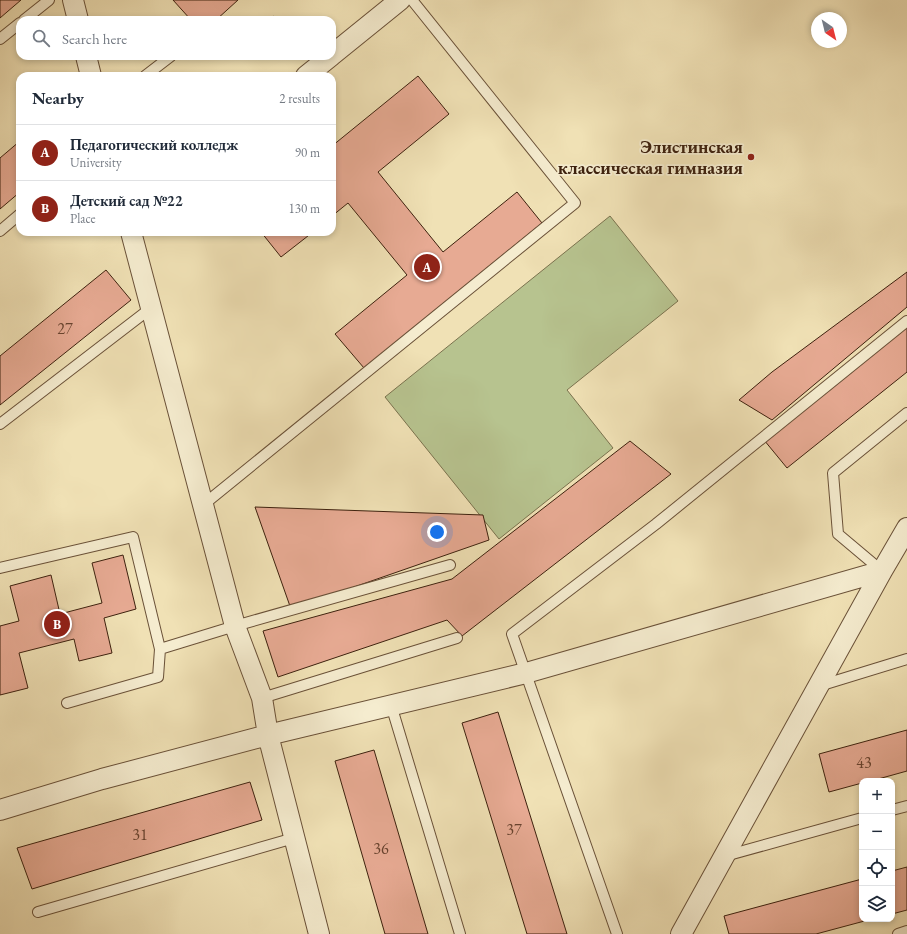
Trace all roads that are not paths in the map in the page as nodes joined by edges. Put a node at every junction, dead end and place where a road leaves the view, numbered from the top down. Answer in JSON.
{"nodes":[{"id":1,"x":48,"y":0,"type":"edge"},
{"id":2,"x":73,"y":0,"type":"edge"},
{"id":3,"x":400,"y":0,"type":"edge"},
{"id":4,"x":412,"y":0,"type":"edge"},
{"id":5,"x":29,"y":16,"type":"edge"},
{"id":6,"x":77,"y":16,"type":"edge"},
{"id":7,"x":16,"y":26,"type":"edge"},
{"id":8,"x":0,"y":39,"type":"edge"},
{"id":9,"x":336,"y":51,"type":"edge"},
{"id":10,"x":87,"y":60,"type":"edge"},
{"id":11,"x":166,"y":60,"type":"edge"},
{"id":12,"x":325,"y":60,"type":"edge"},
{"id":13,"x":90,"y":72,"type":"edge"},
{"id":14,"x":151,"y":72,"type":"edge"},
{"id":15,"x":311,"y":72,"type":"edge"},
{"id":16,"x":16,"y":217,"type":"edge"},
{"id":17,"x":0,"y":231,"type":"edge"},
{"id":18,"x":132,"y":236,"type":"edge"},
{"id":19,"x":151,"y":308,"type":"junction"},
{"id":20,"x":907,"y":321,"type":"edge"},
{"id":21,"x":907,"y":413,"type":"edge"},
{"id":22,"x":0,"y":424,"type":"edge"},
{"id":23,"x":203,"y":505,"type":"junction"},
{"id":24,"x":907,"y":528,"type":"edge"},
{"id":25,"x":450,"y":565,"type":"dead end"},
{"id":26,"x":0,"y":568,"type":"edge"},
{"id":27,"x":882,"y":571,"type":"junction"},
{"id":28,"x":235,"y":626,"type":"junction"},
{"id":29,"x":457,"y":638,"type":"dead end"},
{"id":30,"x":160,"y":649,"type":"junction"},
{"id":31,"x":907,"y":658,"type":"edge"},
{"id":32,"x":526,"y":673,"type":"junction"},
{"id":33,"x":818,"y":686,"type":"junction"},
{"id":34,"x":262,"y":698,"type":"junction"},
{"id":35,"x":66,"y":703,"type":"dead end"},
{"id":36,"x":391,"y":706,"type":"junction"},
{"id":37,"x":268,"y":736,"type":"junction"},
{"id":38,"x":907,"y":806,"type":"edge"},
{"id":39,"x":895,"y":809,"type":"edge"},
{"id":40,"x":0,"y":810,"type":"edge"},
{"id":41,"x":859,"y":819,"type":"edge"},
{"id":42,"x":294,"y":838,"type":"junction"},
{"id":43,"x":724,"y":856,"type":"junction"},
{"id":44,"x":38,"y":912,"type":"dead end"},
{"id":45,"x":907,"y":931,"type":"edge"},
{"id":46,"x":319,"y":934,"type":"edge"},
{"id":47,"x":460,"y":934,"type":"edge"},
{"id":48,"x":617,"y":934,"type":"edge"},
{"id":49,"x":681,"y":934,"type":"edge"},
{"id":50,"x":898,"y":934,"type":"edge"}],
"edges":[{"from":1,"to":5,"type":"lane"},
{"from":2,"to":6,"type":"street"},
{"from":3,"to":9,"type":"street"},
{"from":4,"to":23,"type":"lane"},
{"from":7,"to":8,"type":"lane"},
{"from":10,"to":13,"type":"street"},
{"from":11,"to":14,"type":"lane"},
{"from":12,"to":15,"type":"street"},
{"from":16,"to":17,"type":"lane"},
{"from":18,"to":19,"type":"street"},
{"from":19,"to":22,"type":"lane"},
{"from":19,"to":23,"type":"street"},
{"from":20,"to":32,"type":"lane"},
{"from":21,"to":27,"type":"lane"},
{"from":23,"to":28,"type":"street"},
{"from":24,"to":27,"type":"street"},
{"from":25,"to":28,"type":"lane"},
{"from":26,"to":30,"type":"lane"},
{"from":27,"to":32,"type":"street"},
{"from":27,"to":33,"type":"street"},
{"from":28,"to":30,"type":"lane"},
{"from":28,"to":34,"type":"street"},
{"from":29,"to":34,"type":"lane"},
{"from":30,"to":35,"type":"lane"},
{"from":31,"to":33,"type":"lane"},
{"from":32,"to":36,"type":"street"},
{"from":32,"to":48,"type":"lane"},
{"from":33,"to":43,"type":"street"},
{"from":34,"to":37,"type":"street"},
{"from":36,"to":37,"type":"street"},
{"from":36,"to":47,"type":"lane"},
{"from":37,"to":40,"type":"street"},
{"from":37,"to":42,"type":"street"},
{"from":38,"to":39,"type":"lane"},
{"from":41,"to":43,"type":"lane"},
{"from":42,"to":44,"type":"lane"},
{"from":42,"to":46,"type":"street"},
{"from":43,"to":49,"type":"street"},
{"from":45,"to":50,"type":"lane"}]}
